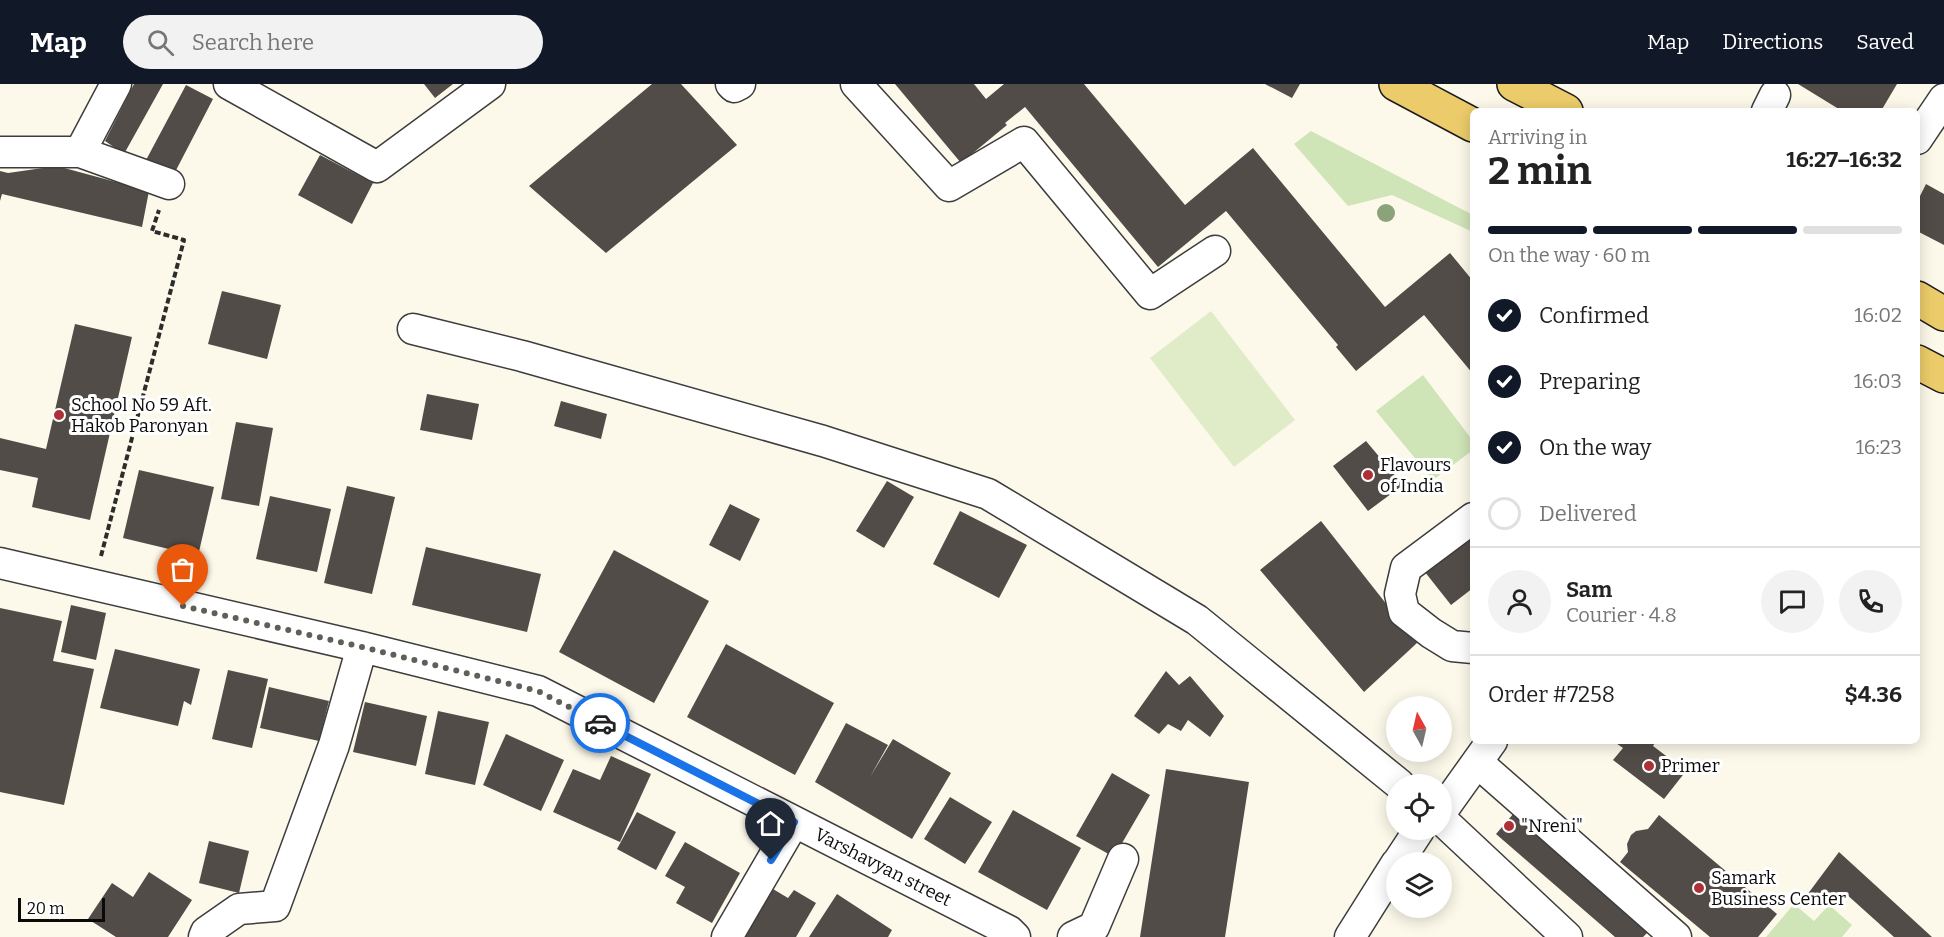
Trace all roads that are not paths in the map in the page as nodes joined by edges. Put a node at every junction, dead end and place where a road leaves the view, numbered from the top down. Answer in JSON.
{"nodes":[{"id":1,"x":116,"y":84,"type":"edge"},
{"id":2,"x":229,"y":84,"type":"edge"},
{"id":3,"x":490,"y":84,"type":"edge"},
{"id":4,"x":731,"y":84,"type":"edge"},
{"id":5,"x":740,"y":84,"type":"edge"},
{"id":6,"x":856,"y":84,"type":"edge"},
{"id":7,"x":1396,"y":84,"type":"edge"},
{"id":8,"x":1514,"y":84,"type":"edge"},
{"id":9,"x":1931,"y":84,"type":"edge"},
{"id":10,"x":1944,"y":99,"type":"edge"},
{"id":11,"x":1560,"y":108,"type":"edge"},
{"id":12,"x":1915,"y":108,"type":"edge"},
{"id":13,"x":1470,"y":123,"type":"edge"},
{"id":14,"x":1920,"y":135,"type":"edge"},
{"id":15,"x":0,"y":152,"type":"edge"},
{"id":16,"x":80,"y":152,"type":"junction"},
{"id":17,"x":169,"y":184,"type":"road end"},
{"id":18,"x":1215,"y":251,"type":"dead end"},
{"id":19,"x":1920,"y":300,"type":"edge"},
{"id":20,"x":1944,"y":314,"type":"edge"},
{"id":21,"x":413,"y":329,"type":"dead end"},
{"id":22,"x":1920,"y":364,"type":"edge"},
{"id":23,"x":1944,"y":376,"type":"edge"},
{"id":24,"x":1470,"y":520,"type":"edge"},
{"id":25,"x":0,"y":563,"type":"edge"},
{"id":26,"x":362,"y":647,"type":"junction"},
{"id":27,"x":1470,"y":648,"type":"edge"},
{"id":28,"x":1483,"y":748,"type":"edge"},
{"id":29,"x":1388,"y":774,"type":"edge"},
{"id":30,"x":1452,"y":786,"type":"edge"},
{"id":31,"x":1452,"y":796,"type":"edge"},
{"id":32,"x":794,"y":822,"type":"junction"},
{"id":33,"x":1452,"y":829,"type":"edge"},
{"id":34,"x":1410,"y":846,"type":"edge"},
{"id":35,"x":1123,"y":859,"type":"dead end"},
{"id":36,"x":204,"y":937,"type":"edge"},
{"id":37,"x":727,"y":937,"type":"edge"},
{"id":38,"x":1015,"y":937,"type":"edge"},
{"id":39,"x":1073,"y":937,"type":"edge"},
{"id":40,"x":1350,"y":937,"type":"edge"},
{"id":41,"x":1567,"y":937,"type":"edge"},
{"id":42,"x":1676,"y":937,"type":"edge"}],
"edges":[{"from":1,"to":16,"type":"street"},
{"from":2,"to":3,"type":"street"},
{"from":4,"to":5,"type":"street"},
{"from":6,"to":18,"type":"street"},
{"from":7,"to":13,"type":"main road"},
{"from":8,"to":11,"type":"main road"},
{"from":9,"to":12,"type":"street"},
{"from":10,"to":14,"type":"street"},
{"from":15,"to":16,"type":"street"},
{"from":16,"to":17,"type":"street"},
{"from":19,"to":20,"type":"main road"},
{"from":21,"to":29,"type":"street"},
{"from":22,"to":23,"type":"main road"},
{"from":24,"to":27,"type":"street"},
{"from":25,"to":26,"type":"street","name":"Varshavyan street"},
{"from":26,"to":32,"type":"street","name":"Varshavyan street"},
{"from":26,"to":36,"type":"street"},
{"from":28,"to":30,"type":"street"},
{"from":28,"to":31,"type":"street"},
{"from":28,"to":42,"type":"street"},
{"from":32,"to":37,"type":"street"},
{"from":32,"to":38,"type":"street","name":"Varshavyan street"},
{"from":33,"to":41,"type":"street"},
{"from":34,"to":40,"type":"street"},
{"from":35,"to":39,"type":"street"}]}
